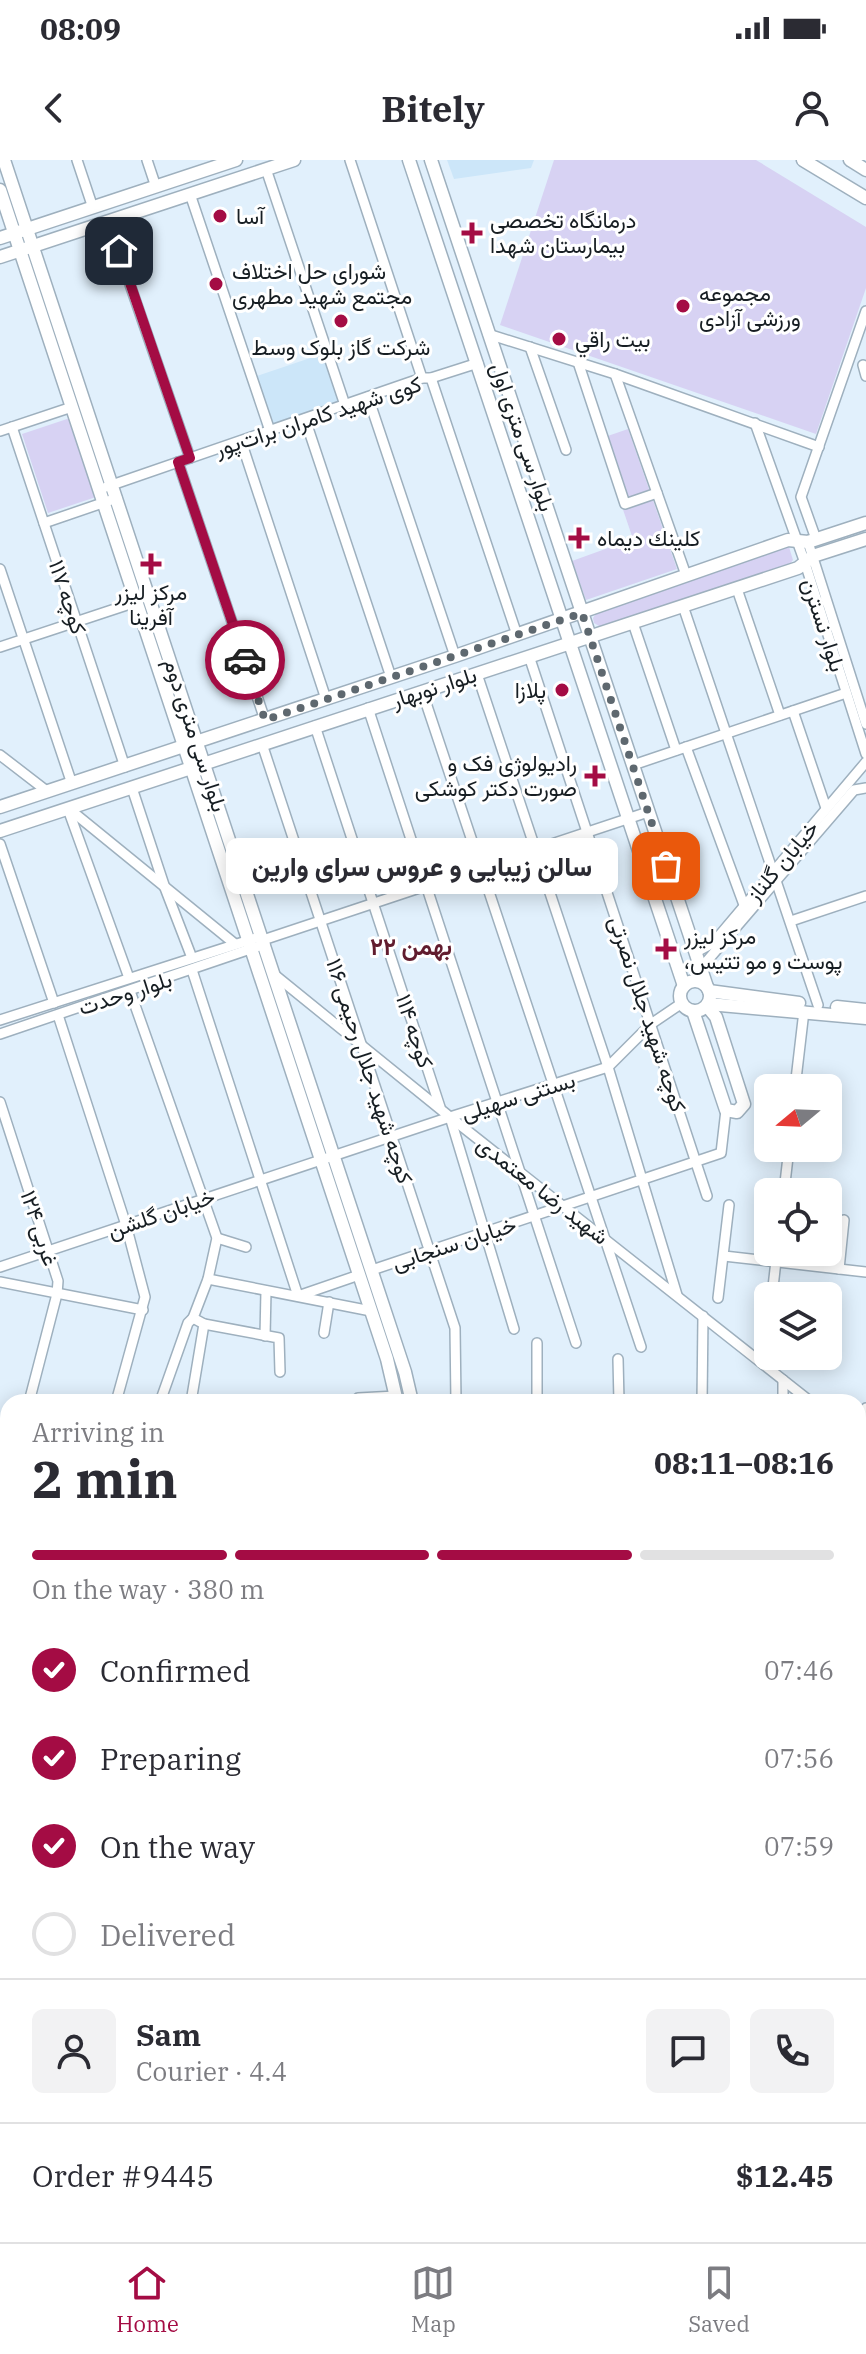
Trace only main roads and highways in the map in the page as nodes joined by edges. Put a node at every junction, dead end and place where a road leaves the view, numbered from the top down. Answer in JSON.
{"nodes":[{"id":1,"x":4,"y":160,"type":"edge"},
{"id":2,"x":236,"y":160,"type":"edge"},
{"id":3,"x":294,"y":160,"type":"edge"},
{"id":4,"x":409,"y":160,"type":"edge"},
{"id":5,"x":431,"y":160,"type":"edge"},
{"id":6,"x":803,"y":160,"type":"edge"},
{"id":7,"x":850,"y":160,"type":"edge"},
{"id":8,"x":219,"y":163,"type":"edge"},
{"id":9,"x":866,"y":170,"type":"edge"},
{"id":10,"x":0,"y":190,"type":"edge"},
{"id":11,"x":866,"y":198,"type":"edge"},
{"id":12,"x":21,"y":231,"type":"junction"},
{"id":13,"x":0,"y":238,"type":"edge"},
{"id":14,"x":26,"y":248,"type":"junction"},
{"id":15,"x":0,"y":257,"type":"edge"},
{"id":16,"x":488,"y":334,"type":"junction"},
{"id":17,"x":470,"y":339,"type":"junction"},
{"id":18,"x":496,"y":357,"type":"junction"},
{"id":19,"x":478,"y":363,"type":"junction"},
{"id":20,"x":866,"y":523,"type":"edge"},
{"id":21,"x":866,"y":539,"type":"edge"},
{"id":22,"x":582,"y":613,"type":"junction"},
{"id":23,"x":563,"y":619,"type":"junction"},
{"id":24,"x":590,"y":637,"type":"junction"},
{"id":25,"x":571,"y":643,"type":"junction"},
{"id":26,"x":198,"y":742,"type":"junction"},
{"id":27,"x":183,"y":747,"type":"junction"},
{"id":28,"x":205,"y":763,"type":"junction"},
{"id":29,"x":190,"y":768,"type":"junction"},
{"id":30,"x":0,"y":807,"type":"edge"},
{"id":31,"x":0,"y":831,"type":"edge"},
{"id":32,"x":684,"y":986,"type":"junction"},
{"id":33,"x":708,"y":997,"type":"junction"},
{"id":34,"x":866,"y":1010,"type":"edge"},
{"id":35,"x":693,"y":1011,"type":"junction"},
{"id":36,"x":866,"y":1018,"type":"edge"},
{"id":37,"x":396,"y":1394,"type":"edge"},
{"id":38,"x":412,"y":1394,"type":"edge"},
{"id":39,"x":258,"y":2242,"type":"edge"},
{"id":40,"x":274,"y":2242,"type":"edge"}],
"edges":[{"from":1,"to":12,"type":"main road","name":"بلوار سی متری دوم"},
{"from":2,"to":8,"type":"main road"},
{"from":3,"to":14,"type":"main road"},
{"from":4,"to":17,"type":"main road","name":"بلوار سی متری اول"},
{"from":5,"to":16,"type":"main road","name":"بلوار سی متری اول"},
{"from":6,"to":11,"type":"main road"},
{"from":7,"to":9,"type":"main road"},
{"from":8,"to":12,"type":"main road"},
{"from":10,"to":12,"type":"main road","name":"بلوار سی متری دوم"},
{"from":12,"to":13,"type":"main road"},
{"from":12,"to":14,"type":"main road","name":"بلوار سی متری دوم"},
{"from":14,"to":15,"type":"main road"},
{"from":14,"to":26,"type":"main road","name":"بلوار سی متری دوم"},
{"from":14,"to":27,"type":"main road","name":"بلوار سی متری دوم"},
{"from":16,"to":17,"type":"main road"},
{"from":16,"to":18,"type":"main road","name":"بلوار سی متری اول"},
{"from":17,"to":19,"type":"main road","name":"بلوار سی متری اول"},
{"from":18,"to":19,"type":"main road"},
{"from":18,"to":22,"type":"main road","name":"بلوار سی متری اول"},
{"from":19,"to":23,"type":"main road","name":"بلوار سی متری اول"},
{"from":20,"to":22,"type":"main road","name":"بلوار نوبهار"},
{"from":21,"to":24,"type":"main road","name":"بلوار نوبهار"},
{"from":22,"to":23,"type":"main road","name":"بلوار نوبهار"},
{"from":22,"to":24,"type":"main road","name":"بلوار سی متری اول"},
{"from":23,"to":25,"type":"main road","name":"بلوار سی متری اول"},
{"from":23,"to":26,"type":"main road","name":"بلوار نوبهار"},
{"from":24,"to":25,"type":"main road","name":"بلوار نوبهار"},
{"from":24,"to":33,"type":"main road","name":"بلوار سی متری اول"},
{"from":25,"to":28,"type":"main road","name":"بلوار نوبهار"},
{"from":25,"to":32,"type":"main road","name":"بلوار سی متری اول"},
{"from":26,"to":27,"type":"main road","name":"بلوار نوبهار"},
{"from":26,"to":28,"type":"main road","name":"بلوار سی متری دوم"},
{"from":27,"to":29,"type":"main road","name":"بلوار سی متری دوم"},
{"from":27,"to":30,"type":"main road","name":"بلوار نوبهار"},
{"from":28,"to":29,"type":"main road","name":"بلوار نوبهار"},
{"from":28,"to":38,"type":"main road","name":"بلوار سی متری دوم"},
{"from":29,"to":31,"type":"main road","name":"بلوار نوبهار"},
{"from":29,"to":37,"type":"main road","name":"بلوار سی متری دوم"},
{"from":32,"to":33,"type":"main road"},
{"from":32,"to":35,"type":"main road"},
{"from":33,"to":34,"type":"main road"},
{"from":33,"to":35,"type":"main road"},
{"from":33,"to":35,"type":"main road","name":"بلوار سی متری اول"},
{"from":33,"to":36,"type":"main road"},
{"from":39,"to":40,"type":"main road"}]}
